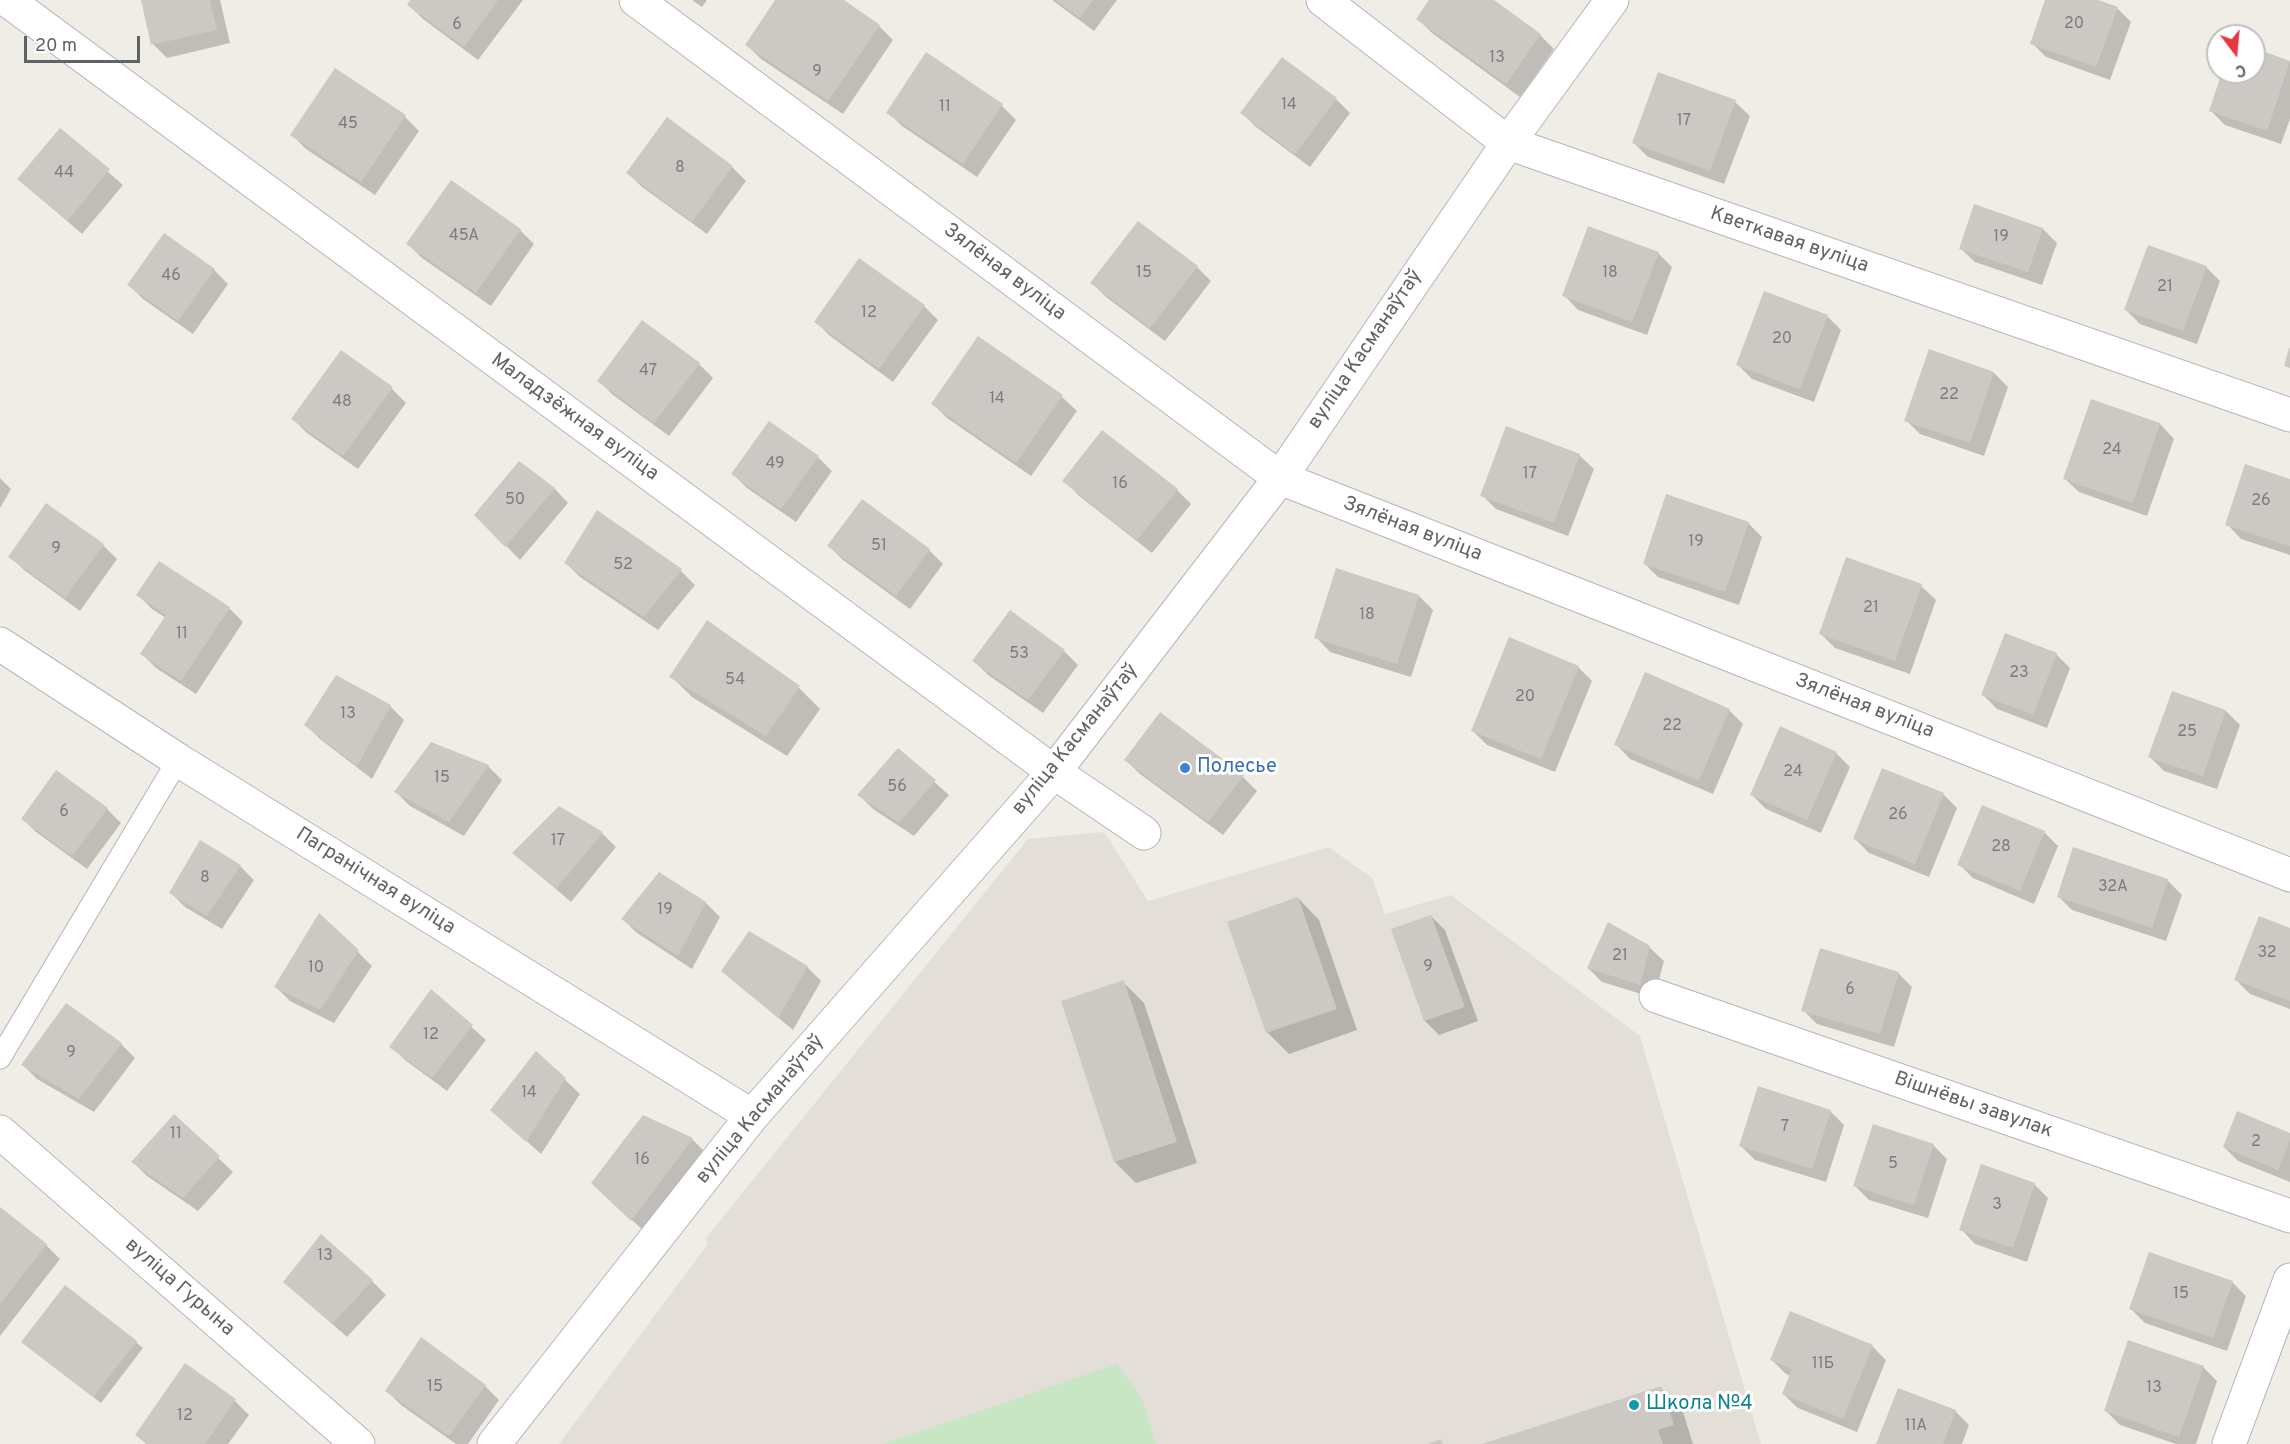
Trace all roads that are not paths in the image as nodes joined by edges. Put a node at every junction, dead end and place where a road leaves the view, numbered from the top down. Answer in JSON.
{"nodes":[{"id":1,"x":7,"y":0,"type":"edge"},
{"id":2,"x":636,"y":0,"type":"edge"},
{"id":3,"x":1323,"y":0,"type":"edge"},
{"id":4,"x":1612,"y":0,"type":"edge"},
{"id":5,"x":1508,"y":143,"type":"junction"},
{"id":6,"x":2290,"y":415,"type":"edge"},
{"id":7,"x":1280,"y":478,"type":"junction"},
{"id":8,"x":0,"y":644,"type":"edge"},
{"id":9,"x":178,"y":760,"type":"junction"},
{"id":10,"x":1054,"y":772,"type":"junction"},
{"id":11,"x":1144,"y":833,"type":"dead end"},
{"id":12,"x":2290,"y":875,"type":"edge"},
{"id":13,"x":1656,"y":996,"type":"dead end"},
{"id":14,"x":0,"y":1058,"type":"edge"},
{"id":15,"x":752,"y":1116,"type":"junction"},
{"id":16,"x":0,"y":1132,"type":"edge"},
{"id":17,"x":2290,"y":1216,"type":"edge"},
{"id":18,"x":2290,"y":1280,"type":"edge"},
{"id":19,"x":358,"y":1444,"type":"edge"},
{"id":20,"x":494,"y":1444,"type":"edge"},
{"id":21,"x":2229,"y":1444,"type":"edge"}],
"edges":[{"from":1,"to":10,"type":"street","name":"Маладзёжная вуліца"},
{"from":2,"to":7,"type":"street","name":"Зялёная вуліца"},
{"from":3,"to":5,"type":"street","name":"Кветкавая вуліца"},
{"from":4,"to":5,"type":"street","name":"вуліца Касманаўтаў"},
{"from":5,"to":6,"type":"street","name":"Кветкавая вуліца"},
{"from":5,"to":7,"type":"street","name":"вуліца Касманаўтаў"},
{"from":7,"to":10,"type":"street","name":"вуліца Касманаўтаў"},
{"from":7,"to":12,"type":"street","name":"Зялёная вуліца"},
{"from":8,"to":9,"type":"street","name":"Пагранічная вуліца"},
{"from":9,"to":14,"type":"lane"},
{"from":9,"to":15,"type":"street","name":"Пагранічная вуліца"},
{"from":10,"to":11,"type":"street","name":"Маладзёжная вуліца"},
{"from":10,"to":15,"type":"street","name":"вуліца Касманаўтаў"},
{"from":13,"to":17,"type":"street","name":"Вішнёвы завулак"},
{"from":15,"to":20,"type":"street","name":"вуліца Касманаўтаў"},
{"from":16,"to":19,"type":"street","name":"вуліца Гурына"},
{"from":18,"to":21,"type":"street"}]}
